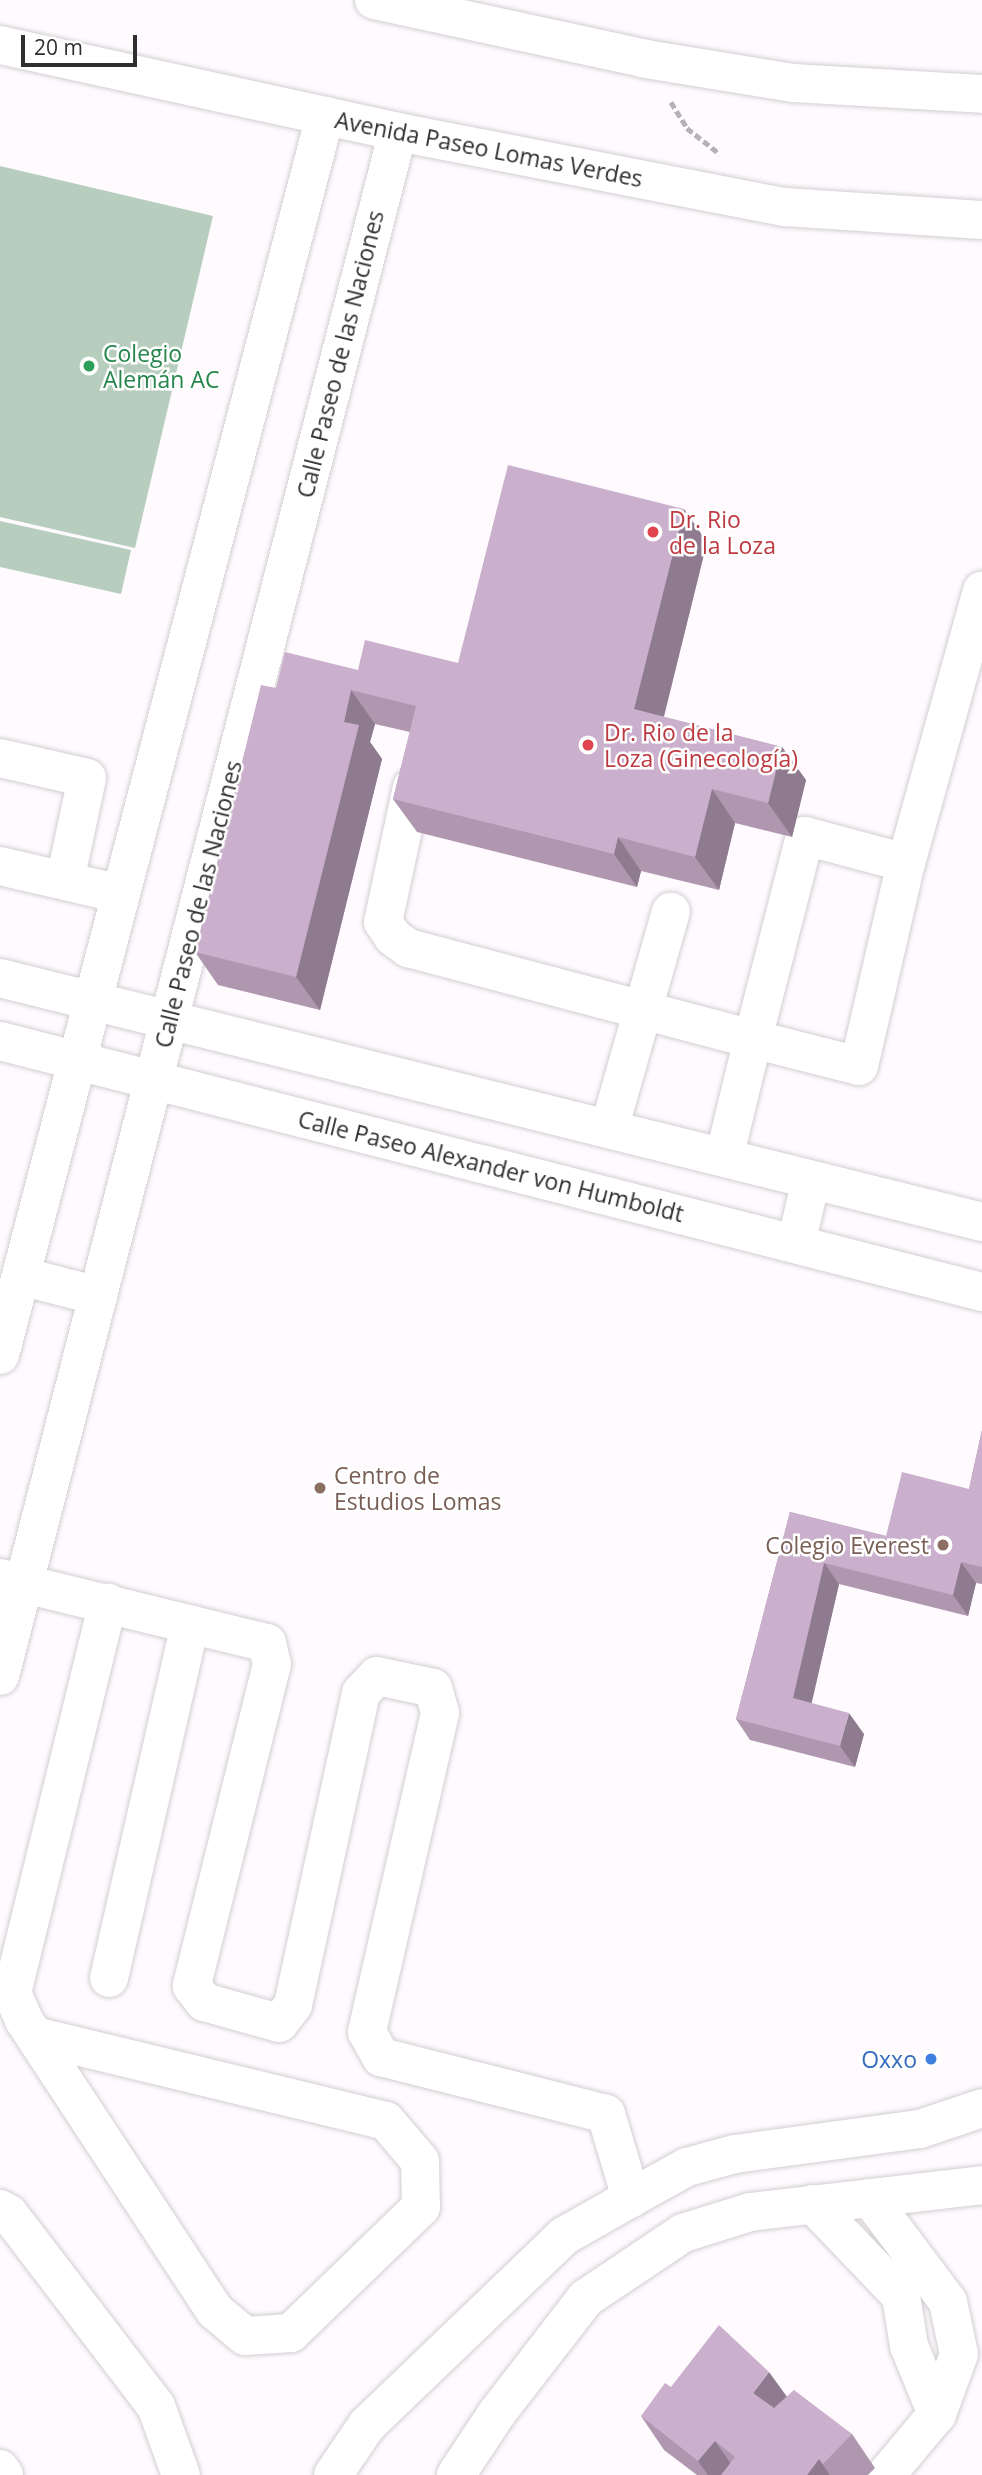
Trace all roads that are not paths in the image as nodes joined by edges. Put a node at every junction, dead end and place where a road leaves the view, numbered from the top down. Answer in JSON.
{"nodes":[{"id":1,"x":374,"y":0,"type":"edge"},
{"id":2,"x":0,"y":45,"type":"edge"},
{"id":3,"x":982,"y":94,"type":"edge"},
{"id":4,"x":325,"y":116,"type":"junction"},
{"id":5,"x":398,"y":132,"type":"junction"},
{"id":6,"x":982,"y":220,"type":"edge"},
{"id":7,"x":982,"y":590,"type":"edge"},
{"id":8,"x":0,"y":758,"type":"edge"},
{"id":9,"x":412,"y":787,"type":"edge"},
{"id":10,"x":906,"y":863,"type":"junction"},
{"id":11,"x":0,"y":866,"type":"edge"},
{"id":12,"x":65,"y":881,"type":"junction"},
{"id":13,"x":121,"y":894,"type":"junction"},
{"id":14,"x":671,"y":912,"type":"dead end"},
{"id":15,"x":0,"y":978,"type":"edge"},
{"id":16,"x":94,"y":1001,"type":"junction"},
{"id":17,"x":642,"y":1009,"type":"junction"},
{"id":18,"x":168,"y":1019,"type":"junction"},
{"id":19,"x":753,"y":1039,"type":"junction"},
{"id":20,"x":0,"y":1041,"type":"edge"},
{"id":21,"x":79,"y":1061,"type":"junction"},
{"id":22,"x":154,"y":1079,"type":"junction"},
{"id":23,"x":609,"y":1129,"type":"junction"},
{"id":24,"x":724,"y":1158,"type":"junction"},
{"id":25,"x":811,"y":1180,"type":"junction"},
{"id":26,"x":982,"y":1222,"type":"edge"},
{"id":27,"x":796,"y":1244,"type":"junction"},
{"id":28,"x":21,"y":1276,"type":"junction"},
{"id":29,"x":982,"y":1293,"type":"edge"},
{"id":30,"x":98,"y":1296,"type":"junction"},
{"id":31,"x":0,"y":1355,"type":"edge"},
{"id":32,"x":12,"y":1580,"type":"edge"},
{"id":33,"x":108,"y":1603,"type":"junction"},
{"id":34,"x":190,"y":1624,"type":"junction"},
{"id":35,"x":0,"y":1676,"type":"edge"},
{"id":36,"x":109,"y":1978,"type":"dead end"},
{"id":37,"x":35,"y":2036,"type":"junction"},
{"id":38,"x":982,"y":2108,"type":"edge"},
{"id":39,"x":982,"y":2185,"type":"edge"},
{"id":40,"x":631,"y":2198,"type":"junction"},
{"id":41,"x":870,"y":2198,"type":"junction"},
{"id":42,"x":813,"y":2204,"type":"junction"},
{"id":43,"x":3,"y":2206,"type":"edge"},
{"id":44,"x":937,"y":2414,"type":"junction"},
{"id":45,"x":0,"y":2469,"type":"edge"},
{"id":46,"x":4,"y":2475,"type":"edge"},
{"id":47,"x":181,"y":2475,"type":"edge"},
{"id":48,"x":333,"y":2475,"type":"edge"},
{"id":49,"x":456,"y":2475,"type":"edge"},
{"id":50,"x":886,"y":2475,"type":"edge"}],
"edges":[{"from":1,"to":3,"type":"street"},
{"from":2,"to":4,"type":"street","name":"Avenida Paseo Lomas Verdes"},
{"from":4,"to":5,"type":"street","name":"Avenida Paseo Lomas Verdes"},
{"from":4,"to":13,"type":"street"},
{"from":5,"to":6,"type":"street","name":"Avenida Paseo Lomas Verdes"},
{"from":5,"to":18,"type":"street","name":"Calle Paseo de las Naciones"},
{"from":7,"to":10,"type":"street"},
{"from":8,"to":12,"type":"street"},
{"from":9,"to":17,"type":"street"},
{"from":10,"to":19,"type":"street"},
{"from":10,"to":19,"type":"street"},
{"from":11,"to":12,"type":"street"},
{"from":12,"to":13,"type":"street"},
{"from":13,"to":16,"type":"street"},
{"from":14,"to":17,"type":"street"},
{"from":15,"to":16,"type":"street"},
{"from":16,"to":18,"type":"street"},
{"from":16,"to":21,"type":"street"},
{"from":17,"to":19,"type":"street"},
{"from":17,"to":23,"type":"street"},
{"from":18,"to":22,"type":"street","name":"Calle Paseo de las Naciones"},
{"from":18,"to":23,"type":"street"},
{"from":19,"to":24,"type":"street"},
{"from":20,"to":21,"type":"street","name":"Calle Paseo Alexander von Humboldt"},
{"from":21,"to":22,"type":"street","name":"Calle Paseo Alexander von Humboldt"},
{"from":21,"to":28,"type":"street"},
{"from":22,"to":27,"type":"street","name":"Calle Paseo Alexander von Humboldt"},
{"from":22,"to":30,"type":"street","name":"Calle Paseo de las Naciones"},
{"from":23,"to":24,"type":"street"},
{"from":24,"to":25,"type":"street"},
{"from":25,"to":26,"type":"street"},
{"from":25,"to":27,"type":"street"},
{"from":27,"to":29,"type":"street","name":"Calle Paseo Alexander von Humboldt"},
{"from":28,"to":30,"type":"street"},
{"from":28,"to":31,"type":"street"},
{"from":30,"to":32,"type":"street","name":"Calle Paseo de las Naciones"},
{"from":32,"to":33,"type":"street"},
{"from":32,"to":35,"type":"street","name":"Calle Paseo de las Naciones"},
{"from":33,"to":34,"type":"street"},
{"from":33,"to":37,"type":"street"},
{"from":34,"to":36,"type":"street"},
{"from":34,"to":40,"type":"street"},
{"from":37,"to":37,"type":"street"},
{"from":38,"to":40,"type":"street"},
{"from":39,"to":41,"type":"street"},
{"from":40,"to":48,"type":"street"},
{"from":41,"to":42,"type":"street"},
{"from":41,"to":44,"type":"street"},
{"from":42,"to":44,"type":"street"},
{"from":42,"to":49,"type":"street"},
{"from":43,"to":47,"type":"street"},
{"from":44,"to":50,"type":"street"},
{"from":45,"to":46,"type":"street"}]}
